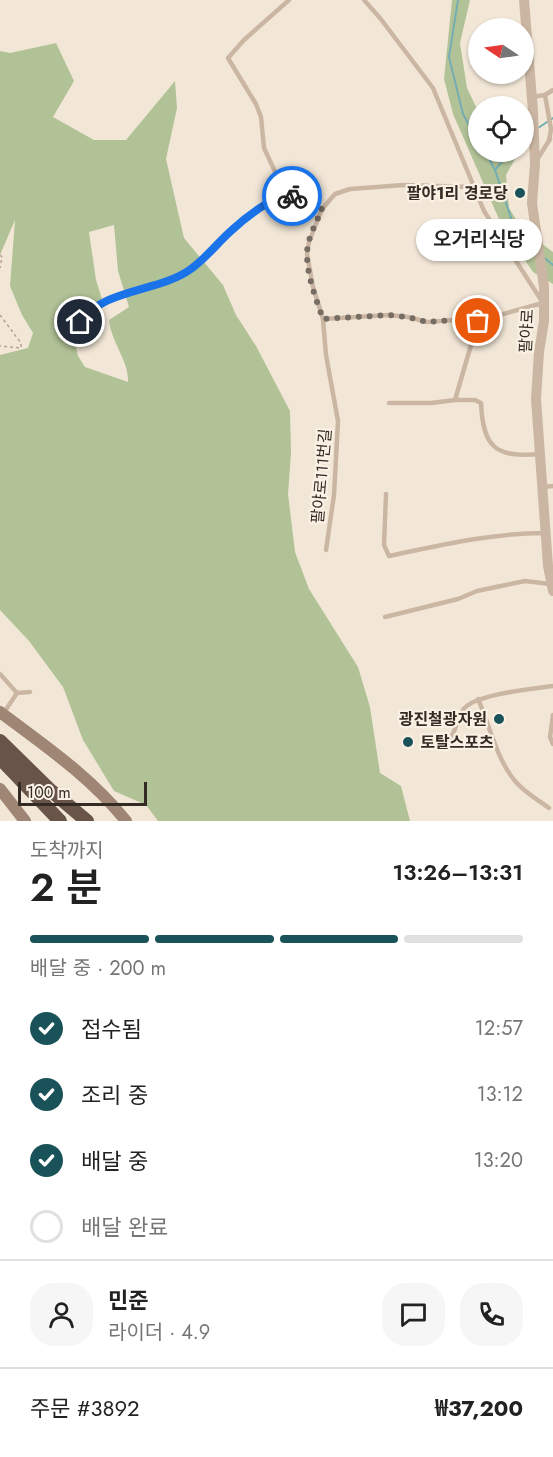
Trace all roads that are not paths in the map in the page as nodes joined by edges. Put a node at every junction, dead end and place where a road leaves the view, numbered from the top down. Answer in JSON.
{"nodes":[{"id":1,"x":290,"y":0,"type":"edge"},
{"id":2,"x":364,"y":0,"type":"edge"},
{"id":3,"x":524,"y":0,"type":"edge"},
{"id":4,"x":553,"y":90,"type":"edge"},
{"id":5,"x":545,"y":95,"type":"junction"},
{"id":6,"x":532,"y":96,"type":"edge"},
{"id":7,"x":534,"y":97,"type":"edge"},
{"id":8,"x":552,"y":131,"type":"edge"},
{"id":9,"x":534,"y":143,"type":"edge"},
{"id":10,"x":535,"y":165,"type":"junction"},
{"id":11,"x":474,"y":187,"type":"junction"},
{"id":12,"x":285,"y":193,"type":"junction"},
{"id":13,"x":322,"y":209,"type":"junction"},
{"id":14,"x":543,"y":303,"type":"junction"},
{"id":15,"x":323,"y":319,"type":"junction"},
{"id":16,"x":478,"y":321,"type":"junction"},
{"id":17,"x":85,"y":337,"type":"dead end"},
{"id":18,"x":455,"y":400,"type":"junction"},
{"id":19,"x":388,"y":404,"type":"dead end"},
{"id":20,"x":540,"y":454,"type":"junction"},
{"id":21,"x":547,"y":487,"type":"edge"},
{"id":22,"x":386,"y":494,"type":"dead end"},
{"id":23,"x":545,"y":532,"type":"junction"},
{"id":24,"x":326,"y":550,"type":"dead end"},
{"id":25,"x":552,"y":588,"type":"edge"},
{"id":26,"x":385,"y":617,"type":"dead end"},
{"id":27,"x":0,"y":674,"type":"edge"},
{"id":28,"x":553,"y":686,"type":"edge"},
{"id":29,"x":30,"y":692,"type":"dead end"},
{"id":30,"x":17,"y":693,"type":"junction"},
{"id":31,"x":478,"y":699,"type":"junction"},
{"id":32,"x":1,"y":713,"type":"edge"},
{"id":33,"x":553,"y":715,"type":"edge"},
{"id":34,"x":0,"y":741,"type":"edge"},
{"id":35,"x":553,"y":744,"type":"edge"},
{"id":36,"x":444,"y":748,"type":"dead end"},
{"id":37,"x":0,"y":758,"type":"edge"},
{"id":38,"x":0,"y":789,"type":"edge"},
{"id":39,"x":549,"y":808,"type":"dead end"},
{"id":40,"x":25,"y":821,"type":"edge"},
{"id":41,"x":60,"y":821,"type":"edge"},
{"id":42,"x":87,"y":821,"type":"edge"},
{"id":43,"x":126,"y":821,"type":"edge"}],
"edges":[{"from":1,"to":12,"type":"lane"},
{"from":2,"to":11,"type":"lane"},
{"from":3,"to":6,"type":"street"},
{"from":4,"to":5,"type":"lane"},
{"from":5,"to":7,"type":"lane"},
{"from":5,"to":8,"type":"lane"},
{"from":8,"to":10,"type":"lane"},
{"from":9,"to":10,"type":"street"},
{"from":10,"to":14,"type":"street"},
{"from":11,"to":13,"type":"lane","name":"팔야로111번길"},
{"from":11,"to":14,"type":"lane"},
{"from":12,"to":13,"type":"lane"},
{"from":12,"to":17,"type":"lane"},
{"from":13,"to":15,"type":"lane","name":"팔야로111번길"},
{"from":14,"to":16,"type":"lane","name":"팔야로"},
{"from":14,"to":20,"type":"street","name":"팔야로"},
{"from":15,"to":16,"type":"lane","name":"팔야로"},
{"from":15,"to":24,"type":"lane","name":"팔야로111번길"},
{"from":16,"to":18,"type":"lane"},
{"from":18,"to":19,"type":"lane"},
{"from":18,"to":20,"type":"lane"},
{"from":20,"to":21,"type":"street","name":"팔야로"},
{"from":21,"to":23,"type":"street","name":"팔야로"},
{"from":22,"to":23,"type":"lane"},
{"from":23,"to":25,"type":"street","name":"팔야로"},
{"from":25,"to":26,"type":"lane","name":"팔야로"},
{"from":27,"to":30,"type":"lane"},
{"from":28,"to":31,"type":"lane"},
{"from":29,"to":30,"type":"lane"},
{"from":30,"to":32,"type":"lane"},
{"from":31,"to":36,"type":"lane"},
{"from":31,"to":39,"type":"lane"},
{"from":32,"to":43,"type":"main road"},
{"from":33,"to":35,"type":"lane"},
{"from":34,"to":42,"type":"highway"},
{"from":37,"to":41,"type":"highway"},
{"from":38,"to":40,"type":"main road"}]}
